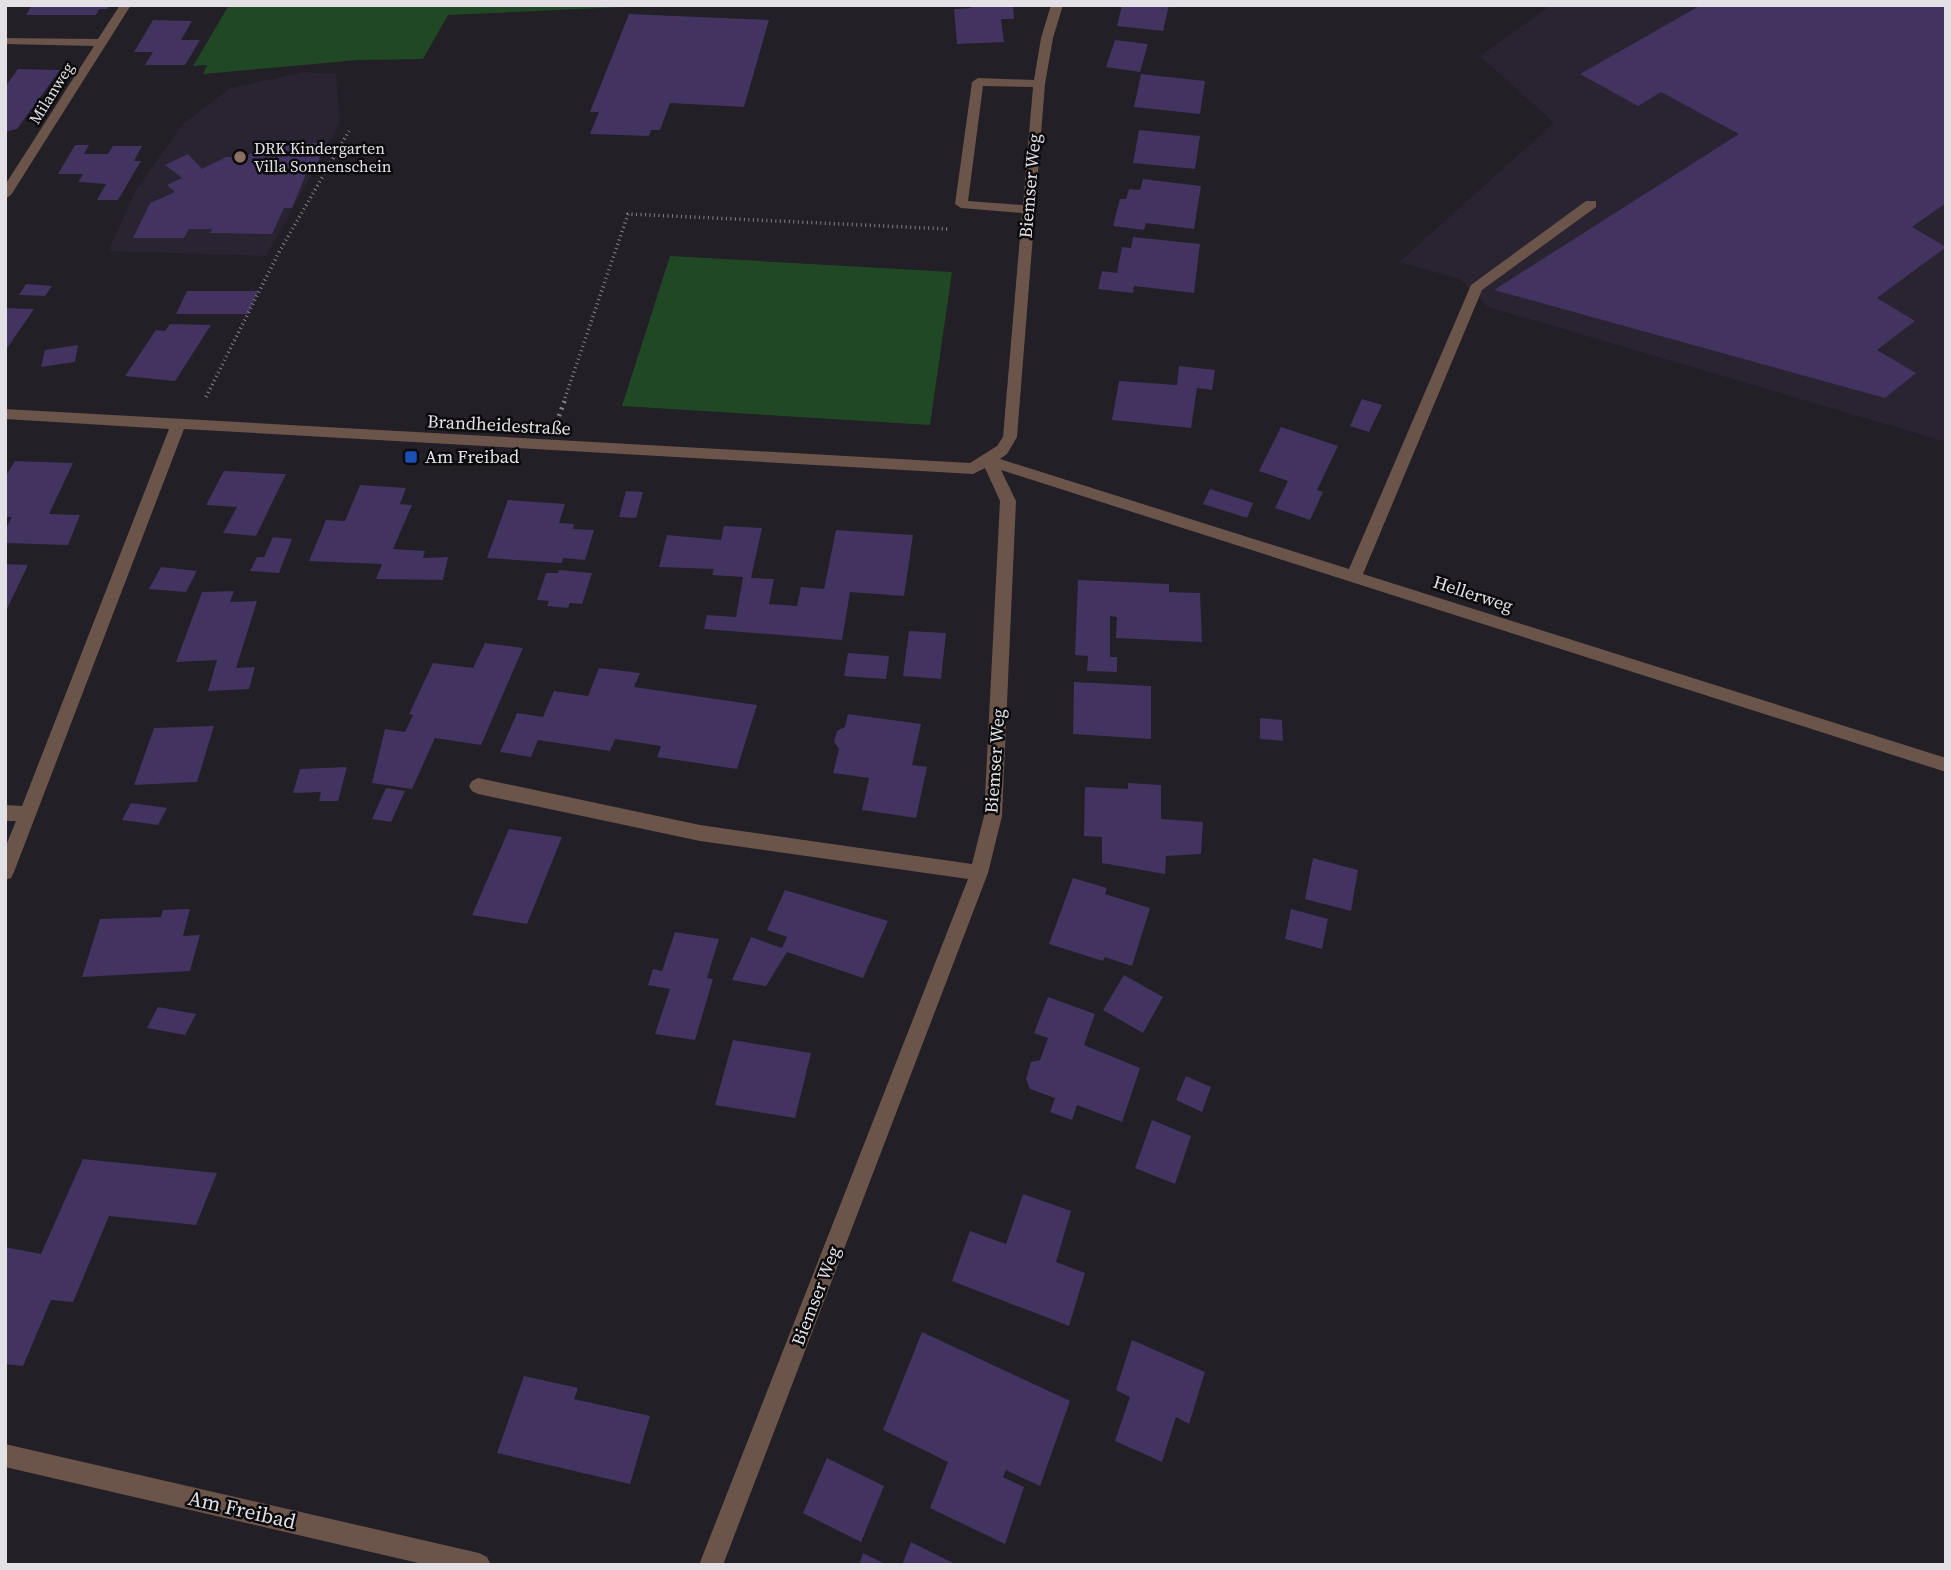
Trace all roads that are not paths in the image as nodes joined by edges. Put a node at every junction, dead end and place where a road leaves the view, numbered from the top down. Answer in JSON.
{"nodes":[{"id":1,"x":126,"y":5,"type":"edge"},
{"id":2,"x":1058,"y":5,"type":"edge"},
{"id":3,"x":5,"y":41,"type":"edge"},
{"id":4,"x":101,"y":43,"type":"junction"},
{"id":5,"x":1039,"y":84,"type":"junction"},
{"id":6,"x":5,"y":195,"type":"edge"},
{"id":7,"x":1591,"y":204,"type":"dead end"},
{"id":8,"x":1028,"y":209,"type":"junction"},
{"id":9,"x":5,"y":414,"type":"edge"},
{"id":10,"x":185,"y":426,"type":"junction"},
{"id":11,"x":989,"y":461,"type":"junction"},
{"id":12,"x":1354,"y":576,"type":"junction"},
{"id":13,"x":1946,"y":765,"type":"edge"},
{"id":14,"x":478,"y":786,"type":"dead end"},
{"id":15,"x":5,"y":813,"type":"edge"},
{"id":16,"x":28,"y":814,"type":"junction"},
{"id":17,"x":5,"y":872,"type":"edge"},
{"id":18,"x":978,"y":873,"type":"junction"},
{"id":19,"x":5,"y":1455,"type":"edge"},
{"id":20,"x":479,"y":1565,"type":"edge"},
{"id":21,"x":712,"y":1565,"type":"edge"}],
"edges":[{"from":1,"to":4,"type":"street","name":"Milanweg"},
{"from":2,"to":5,"type":"street","name":"Biemser Weg"},
{"from":3,"to":4,"type":"street","name":"Milanweg"},
{"from":4,"to":6,"type":"street","name":"Milanweg"},
{"from":5,"to":8,"type":"street","name":"Biemser Weg"},
{"from":5,"to":8,"type":"street"},
{"from":7,"to":12,"type":"street"},
{"from":8,"to":11,"type":"street","name":"Biemser Weg"},
{"from":9,"to":10,"type":"street","name":"Brandheidestraße"},
{"from":10,"to":11,"type":"street","name":"Brandheidestraße"},
{"from":10,"to":16,"type":"street"},
{"from":11,"to":12,"type":"street","name":"Hellerweg"},
{"from":11,"to":18,"type":"street","name":"Biemser Weg"},
{"from":12,"to":13,"type":"street","name":"Hellerweg"},
{"from":14,"to":18,"type":"street"},
{"from":15,"to":16,"type":"street"},
{"from":16,"to":17,"type":"street"},
{"from":18,"to":21,"type":"street","name":"Biemser Weg"},
{"from":19,"to":20,"type":"street","name":"Am Freibad"}]}
